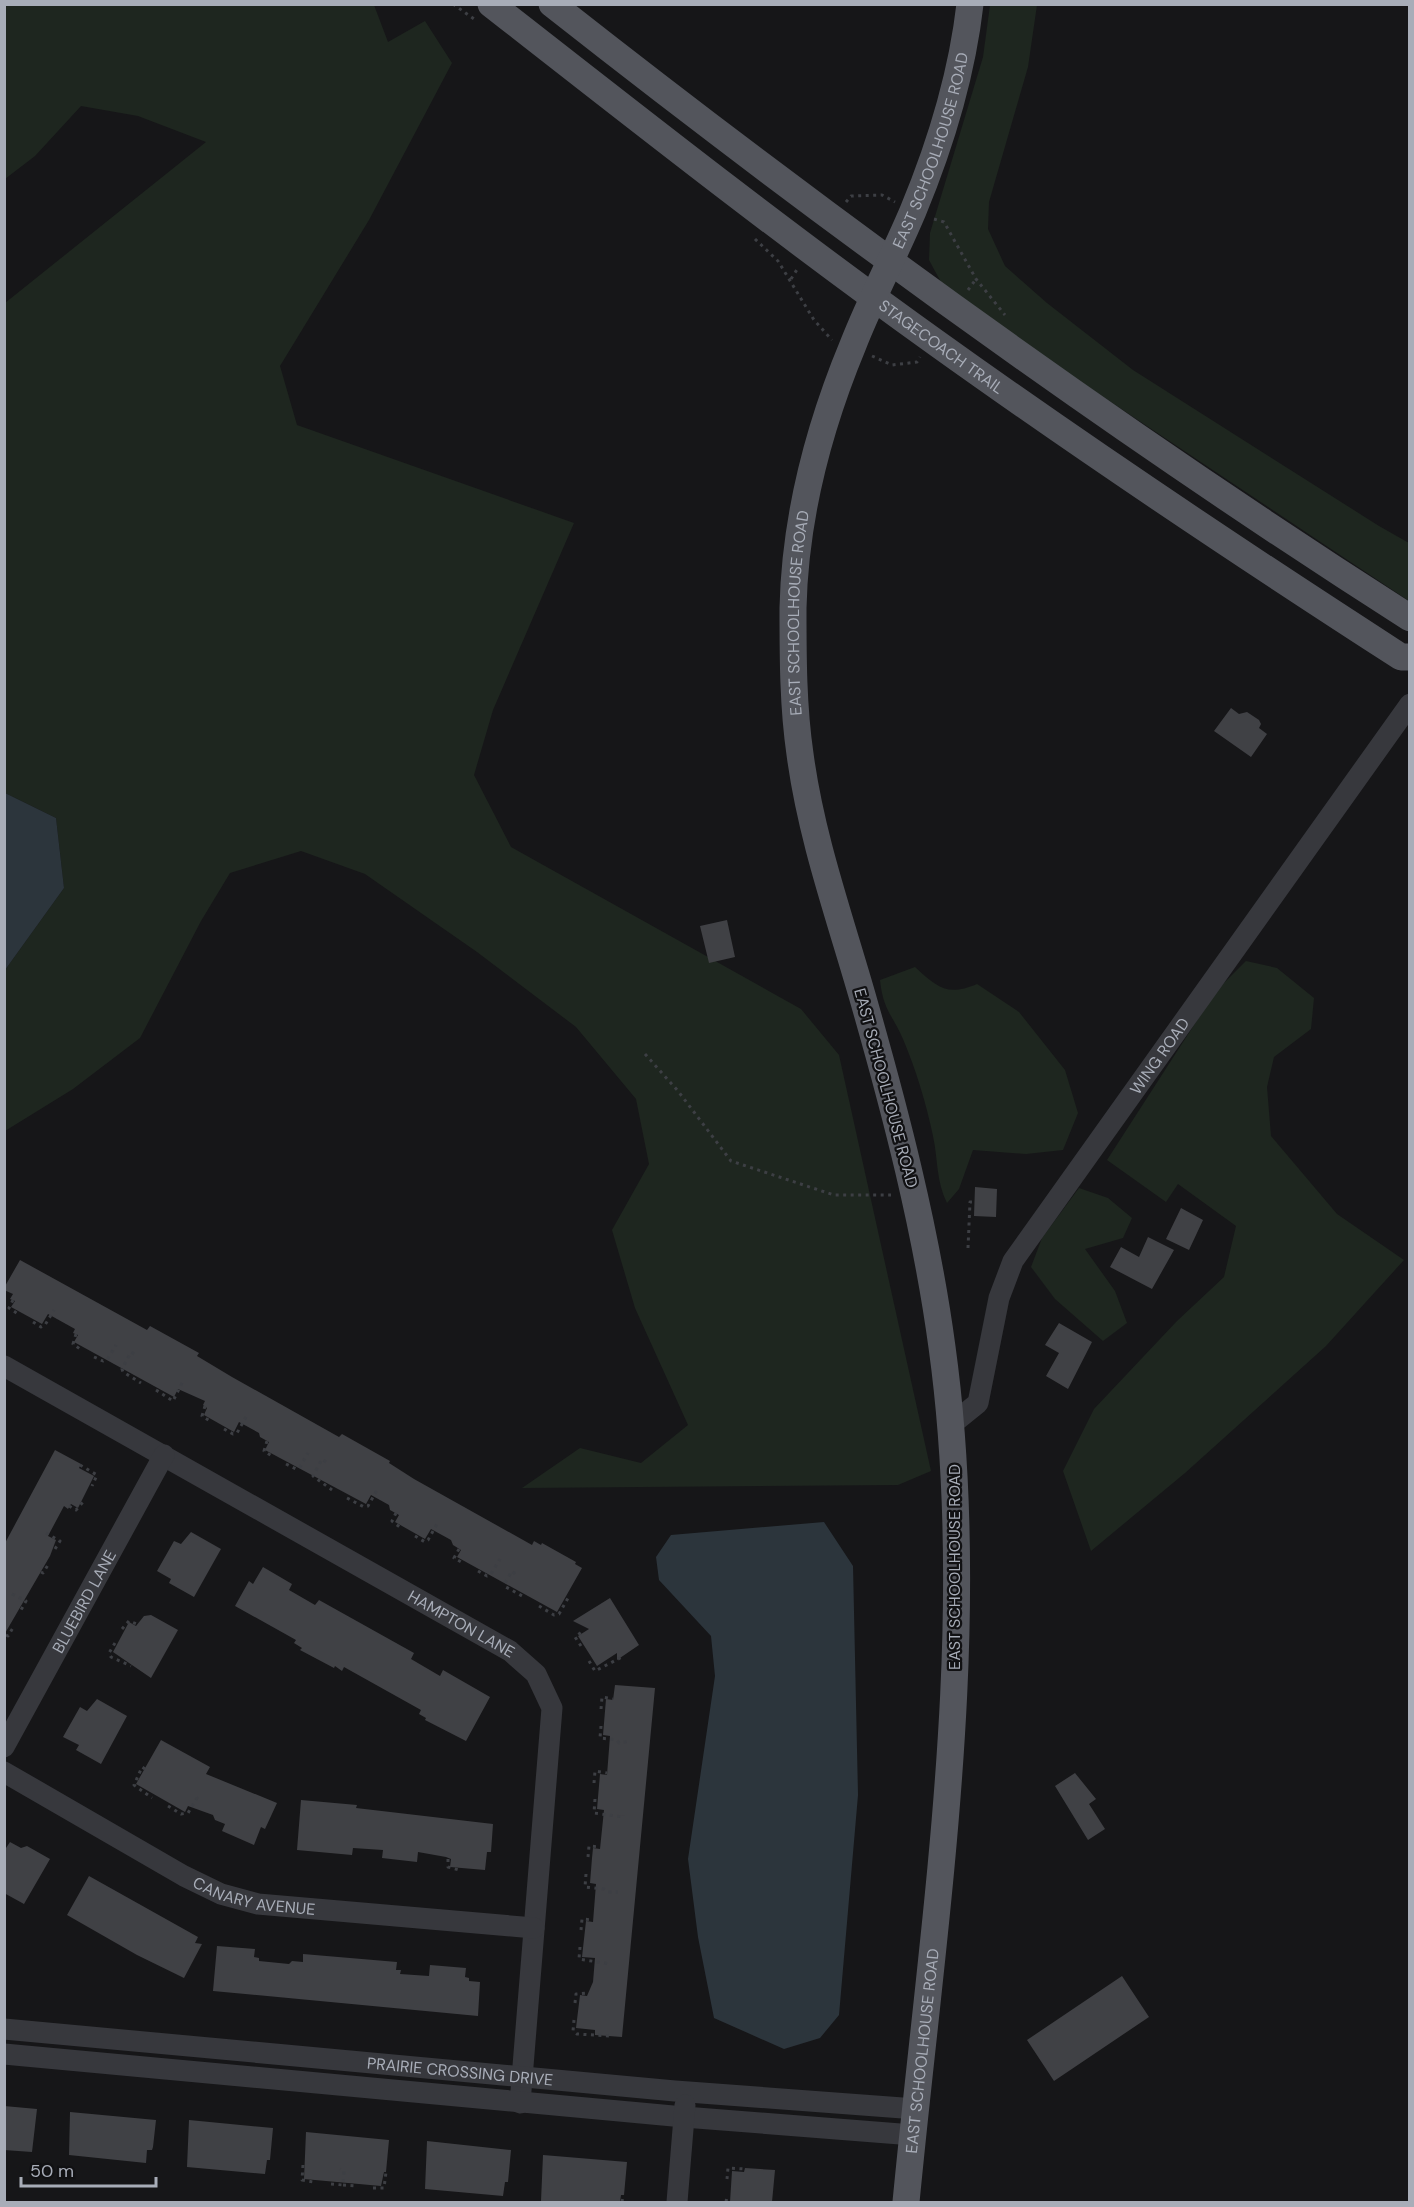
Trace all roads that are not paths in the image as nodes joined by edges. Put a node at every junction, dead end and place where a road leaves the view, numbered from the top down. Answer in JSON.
{"nodes":[{"id":1,"x":491,"y":4,"type":"edge"},
{"id":2,"x":552,"y":4,"type":"edge"},
{"id":3,"x":970,"y":4,"type":"edge"},
{"id":4,"x":890,"y":261,"type":"junction"},
{"id":5,"x":874,"y":297,"type":"junction"},
{"id":6,"x":1410,"y":618,"type":"edge"},
{"id":7,"x":1410,"y":657,"type":"edge"},
{"id":8,"x":1410,"y":704,"type":"edge"},
{"id":9,"x":4,"y":1365,"type":"edge"},
{"id":10,"x":951,"y":1424,"type":"junction"},
{"id":11,"x":164,"y":1455,"type":"junction"},
{"id":12,"x":4,"y":1747,"type":"edge"},
{"id":13,"x":4,"y":1772,"type":"edge"},
{"id":14,"x":534,"y":1928,"type":"junction"},
{"id":15,"x":4,"y":2029,"type":"edge"},
{"id":16,"x":4,"y":2054,"type":"edge"},
{"id":17,"x":522,"y":2077,"type":"junction"},
{"id":18,"x":686,"y":2092,"type":"junction"},
{"id":19,"x":520,"y":2103,"type":"junction"},
{"id":20,"x":684,"y":2117,"type":"junction"},
{"id":21,"x":914,"y":2122,"type":"junction"},
{"id":22,"x":677,"y":2202,"type":"edge"},
{"id":23,"x":906,"y":2202,"type":"edge"}],
"edges":[{"from":1,"to":5,"type":"main road","name":"STAGECOACH TRAIL"},
{"from":2,"to":4,"type":"main road"},
{"from":3,"to":4,"type":"main road","name":"EAST SCHOOLHOUSE ROAD"},
{"from":4,"to":5,"type":"main road","name":"EAST SCHOOLHOUSE ROAD"},
{"from":4,"to":6,"type":"main road"},
{"from":5,"to":7,"type":"main road","name":"STAGECOACH TRAIL"},
{"from":5,"to":10,"type":"main road","name":"EAST SCHOOLHOUSE ROAD"},
{"from":8,"to":10,"type":"street","name":"WING ROAD"},
{"from":9,"to":11,"type":"street","name":"HAMPTON LANE"},
{"from":10,"to":21,"type":"main road","name":"EAST SCHOOLHOUSE ROAD"},
{"from":11,"to":12,"type":"street","name":"BLUEBIRD LANE"},
{"from":11,"to":14,"type":"street","name":"HAMPTON LANE"},
{"from":13,"to":14,"type":"street","name":"CANARY AVENUE"},
{"from":14,"to":17,"type":"street","name":"HAMPTON LANE"},
{"from":15,"to":17,"type":"street","name":"PRAIRIE CROSSING DRIVE"},
{"from":16,"to":19,"type":"street","name":"PRAIRIE CROSSING DRIVE"},
{"from":17,"to":18,"type":"street","name":"PRAIRIE CROSSING DRIVE"},
{"from":17,"to":19,"type":"street","name":"HAMPTON LANE"},
{"from":18,"to":20,"type":"street"},
{"from":18,"to":21,"type":"street","name":"PRAIRIE CROSSING DRIVE"},
{"from":19,"to":20,"type":"street","name":"PRAIRIE CROSSING DRIVE"},
{"from":20,"to":21,"type":"street","name":"PRAIRIE CROSSING DRIVE"},
{"from":20,"to":22,"type":"street"},
{"from":21,"to":23,"type":"main road","name":"EAST SCHOOLHOUSE ROAD"}]}
